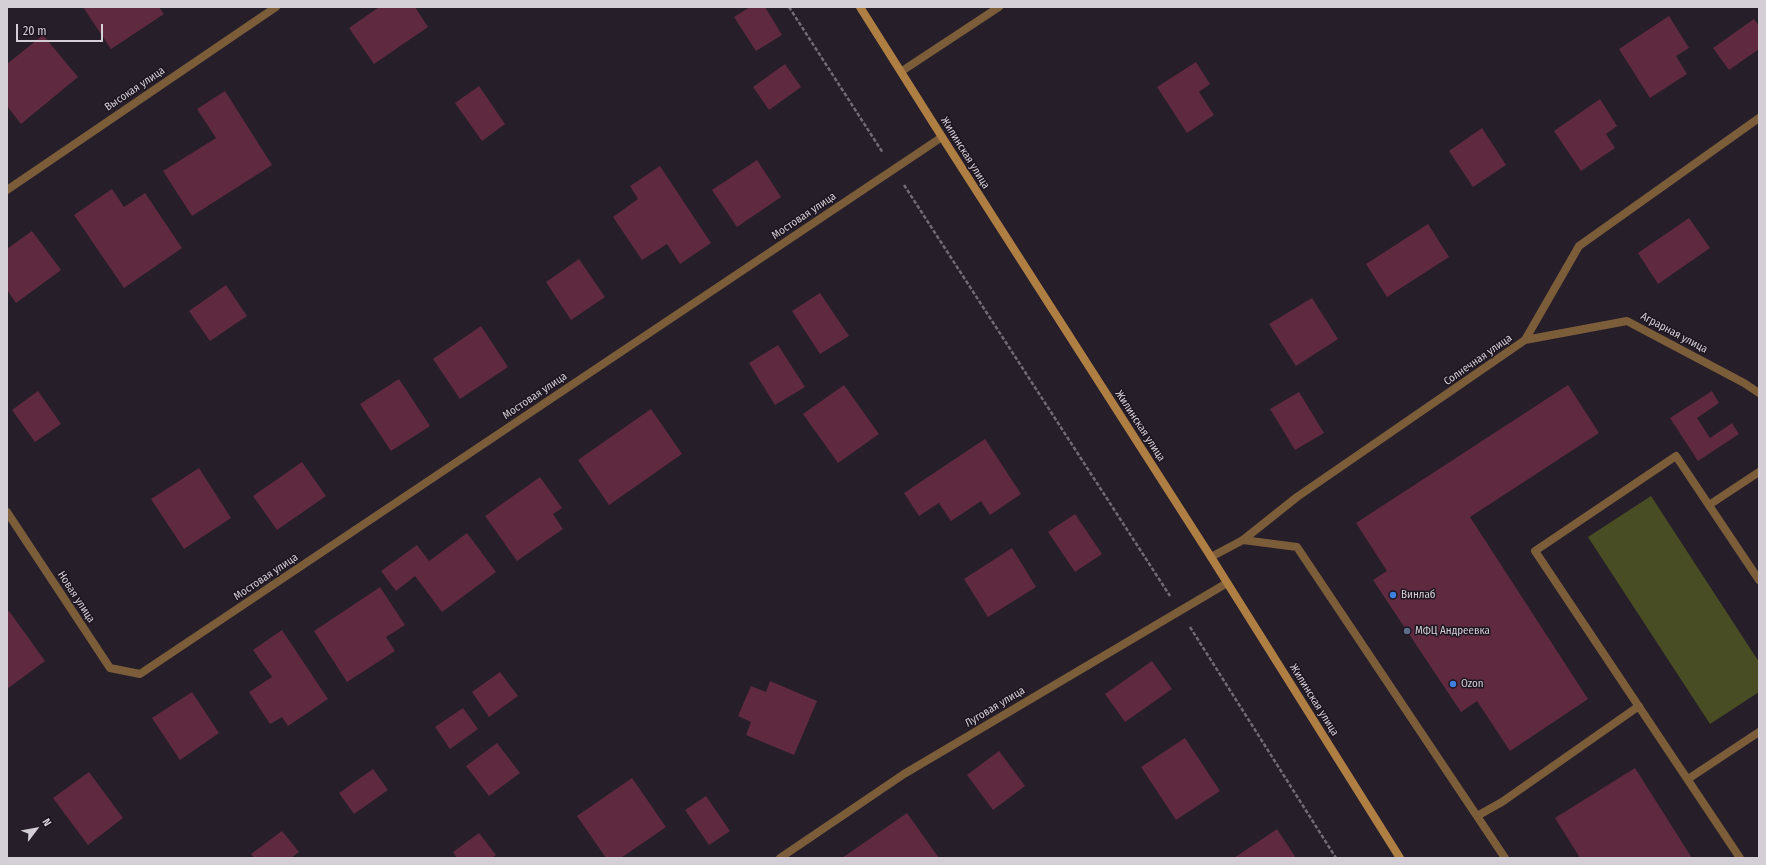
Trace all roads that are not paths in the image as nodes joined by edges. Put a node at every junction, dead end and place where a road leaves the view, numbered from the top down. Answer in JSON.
{"nodes":[{"id":1,"x":276,"y":7,"type":"edge"},
{"id":2,"x":860,"y":7,"type":"edge"},
{"id":3,"x":999,"y":7,"type":"edge"},
{"id":4,"x":902,"y":71,"type":"junction"},
{"id":5,"x":1759,"y":118,"type":"edge"},
{"id":6,"x":942,"y":137,"type":"junction"},
{"id":7,"x":7,"y":190,"type":"edge"},
{"id":8,"x":1525,"y":340,"type":"junction"},
{"id":9,"x":1759,"y":393,"type":"edge"},
{"id":10,"x":1759,"y":472,"type":"edge"},
{"id":11,"x":1709,"y":506,"type":"junction"},
{"id":12,"x":7,"y":512,"type":"edge"},
{"id":13,"x":1243,"y":540,"type":"junction"},
{"id":14,"x":1211,"y":558,"type":"junction"},
{"id":15,"x":1759,"y":580,"type":"edge"},
{"id":16,"x":1227,"y":583,"type":"junction"},
{"id":17,"x":140,"y":674,"type":"joint"},
{"id":18,"x":1639,"y":706,"type":"junction"},
{"id":19,"x":1759,"y":732,"type":"edge"},
{"id":20,"x":1688,"y":779,"type":"junction"},
{"id":21,"x":1477,"y":816,"type":"junction"},
{"id":22,"x":780,"y":858,"type":"edge"},
{"id":23,"x":1400,"y":858,"type":"edge"},
{"id":24,"x":1505,"y":858,"type":"edge"},
{"id":25,"x":1740,"y":858,"type":"edge"}],
"edges":[{"from":1,"to":7,"type":"street","name":"Высокая улица"},
{"from":2,"to":4,"type":"main road","name":"Жилинская улица"},
{"from":3,"to":4,"type":"street"},
{"from":4,"to":6,"type":"main road","name":"Жилинская улица"},
{"from":5,"to":8,"type":"street","name":"Солнечная улица"},
{"from":6,"to":14,"type":"main road","name":"Жилинская улица"},
{"from":6,"to":17,"type":"street","name":"Мостовая улица"},
{"from":8,"to":9,"type":"street","name":"Аграрная улица"},
{"from":8,"to":13,"type":"street","name":"Солнечная улица"},
{"from":10,"to":11,"type":"street"},
{"from":11,"to":15,"type":"street"},
{"from":11,"to":18,"type":"street"},
{"from":12,"to":17,"type":"street","name":"Новая улица"},
{"from":13,"to":14,"type":"street","name":"Солнечная улица"},
{"from":13,"to":21,"type":"street"},
{"from":14,"to":16,"type":"main road","name":"Жилинская улица"},
{"from":16,"to":22,"type":"street","name":"Луговая улица"},
{"from":16,"to":23,"type":"main road","name":"Жилинская улица"},
{"from":18,"to":20,"type":"street"},
{"from":18,"to":21,"type":"street"},
{"from":19,"to":20,"type":"street"},
{"from":20,"to":25,"type":"street"},
{"from":21,"to":24,"type":"street"}]}
